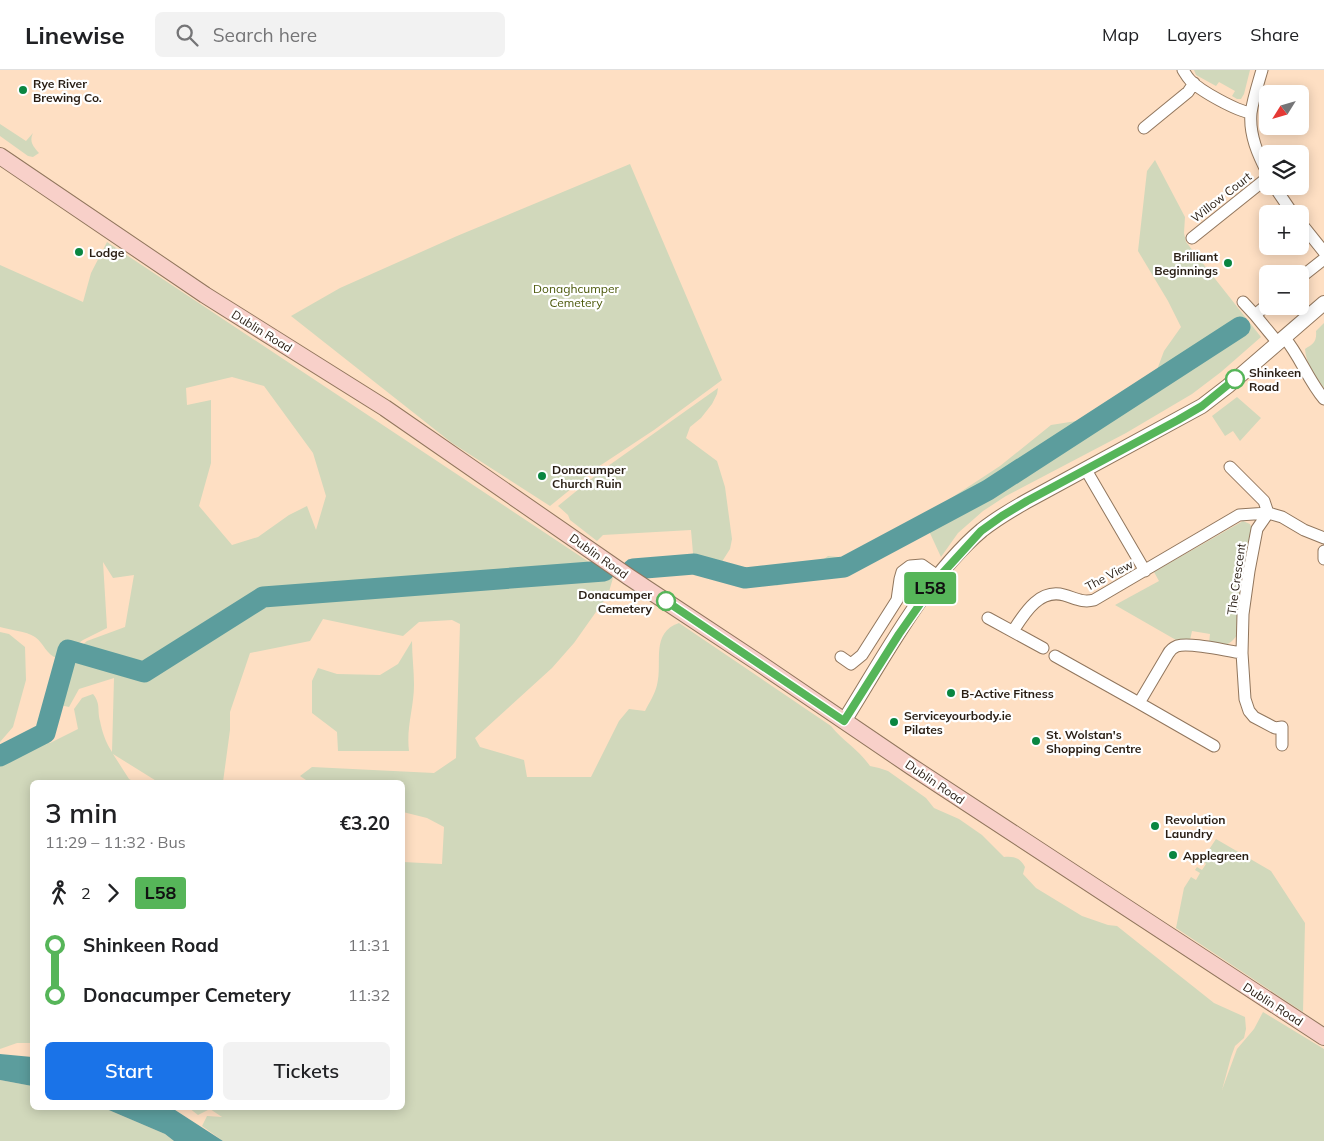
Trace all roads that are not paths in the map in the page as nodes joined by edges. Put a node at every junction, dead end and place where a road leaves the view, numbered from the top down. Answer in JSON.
{"nodes":[{"id":1,"x":1183,"y":70,"type":"edge"},
{"id":2,"x":1262,"y":70,"type":"edge"},
{"id":3,"x":1194,"y":84,"type":"junction"},
{"id":4,"x":1251,"y":113,"type":"junction"},
{"id":5,"x":1144,"y":128,"type":"dead end"},
{"id":6,"x":0,"y":156,"type":"edge"},
{"id":7,"x":1259,"y":158,"type":"edge"},
{"id":8,"x":1259,"y":186,"type":"edge"},
{"id":9,"x":1309,"y":233,"type":"edge"},
{"id":10,"x":1192,"y":238,"type":"dead end"},
{"id":11,"x":1324,"y":252,"type":"edge"},
{"id":12,"x":1324,"y":259,"type":"edge"},
{"id":13,"x":1309,"y":271,"type":"edge"},
{"id":14,"x":1243,"y":302,"type":"dead end"},
{"id":15,"x":1324,"y":303,"type":"edge"},
{"id":16,"x":1259,"y":311,"type":"edge"},
{"id":17,"x":1254,"y":315,"type":"junction"},
{"id":18,"x":1281,"y":340,"type":"junction"},
{"id":19,"x":1324,"y":398,"type":"edge"},
{"id":20,"x":1230,"y":468,"type":"dead end"},
{"id":21,"x":1086,"y":470,"type":"junction"},
{"id":22,"x":1268,"y":512,"type":"junction"},
{"id":23,"x":1324,"y":538,"type":"edge"},
{"id":24,"x":1324,"y":551,"type":"edge"},
{"id":25,"x":1324,"y":559,"type":"edge"},
{"id":26,"x":1145,"y":571,"type":"junction"},
{"id":27,"x":939,"y":577,"type":"junction"},
{"id":28,"x":988,"y":618,"type":"dead end"},
{"id":29,"x":1013,"y":631,"type":"junction"},
{"id":30,"x":1043,"y":648,"type":"dead end"},
{"id":31,"x":1242,"y":653,"type":"junction"},
{"id":32,"x":1055,"y":656,"type":"dead end"},
{"id":33,"x":841,"y":658,"type":"dead end"},
{"id":34,"x":1139,"y":704,"type":"junction"},
{"id":35,"x":844,"y":721,"type":"junction"},
{"id":36,"x":1282,"y":745,"type":"dead end"},
{"id":37,"x":1214,"y":746,"type":"dead end"},
{"id":38,"x":1324,"y":1037,"type":"edge"}],
"edges":[{"from":1,"to":3,"type":"street"},
{"from":2,"to":4,"type":"street"},
{"from":3,"to":4,"type":"street"},
{"from":3,"to":5,"type":"street"},
{"from":4,"to":7,"type":"street"},
{"from":6,"to":35,"type":"main road","name":"Dublin Road"},
{"from":8,"to":10,"type":"street","name":"Willow Court"},
{"from":9,"to":11,"type":"street"},
{"from":12,"to":13,"type":"street"},
{"from":14,"to":17,"type":"street"},
{"from":15,"to":18,"type":"street"},
{"from":16,"to":17,"type":"street"},
{"from":17,"to":18,"type":"street"},
{"from":18,"to":19,"type":"street"},
{"from":18,"to":21,"type":"street"},
{"from":20,"to":22,"type":"street"},
{"from":21,"to":26,"type":"street","name":"The View"},
{"from":21,"to":27,"type":"street"},
{"from":22,"to":23,"type":"street","name":"The View"},
{"from":22,"to":26,"type":"street","name":"The View"},
{"from":22,"to":31,"type":"street","name":"The Crescent"},
{"from":24,"to":25,"type":"street"},
{"from":26,"to":29,"type":"street","name":"The View"},
{"from":27,"to":33,"type":"street"},
{"from":27,"to":35,"type":"street"},
{"from":28,"to":29,"type":"street"},
{"from":29,"to":30,"type":"street"},
{"from":31,"to":34,"type":"street"},
{"from":31,"to":36,"type":"street","name":"The Crescent"},
{"from":32,"to":34,"type":"street"},
{"from":34,"to":37,"type":"street"},
{"from":35,"to":38,"type":"main road","name":"Dublin Road"}]}
